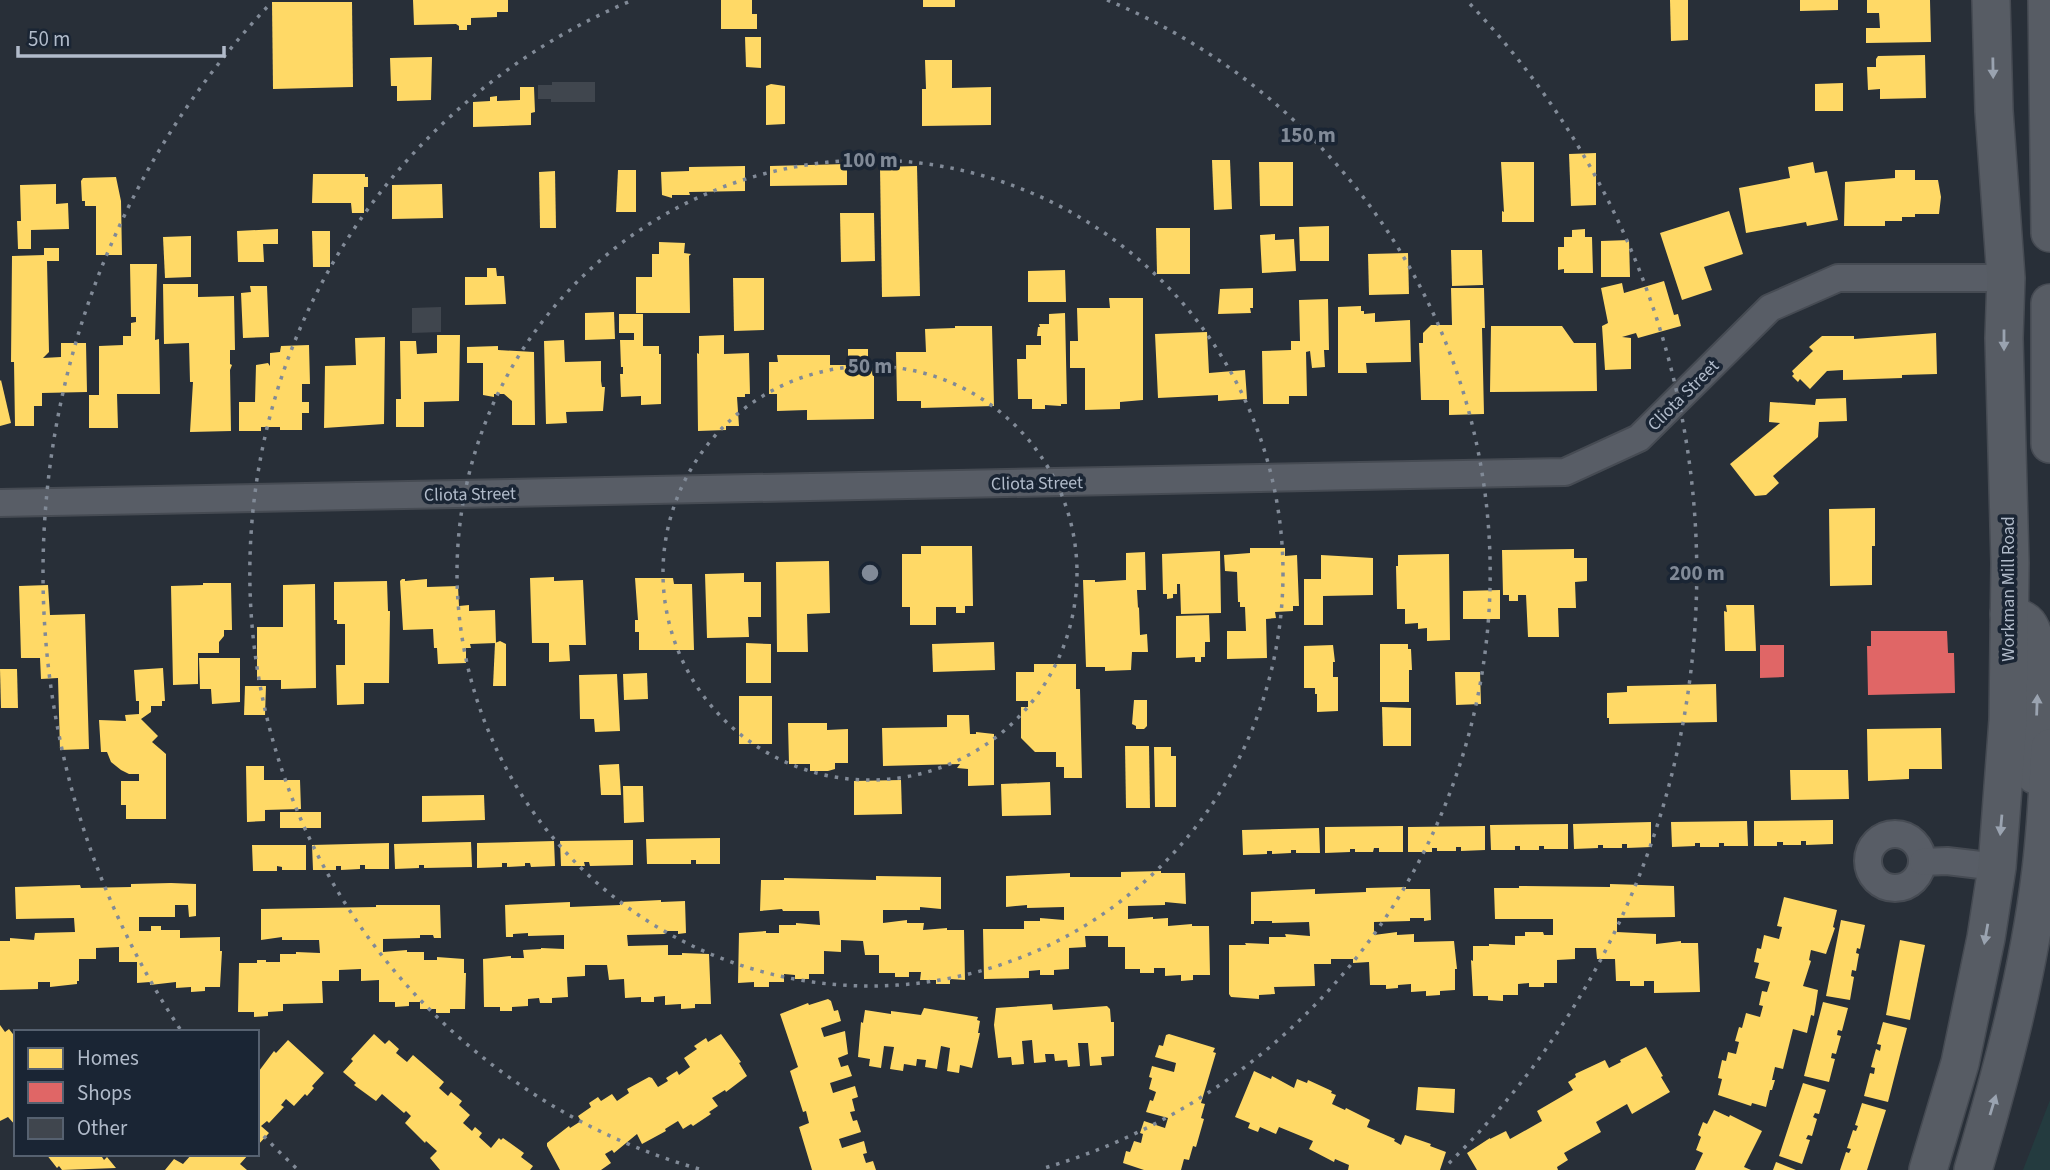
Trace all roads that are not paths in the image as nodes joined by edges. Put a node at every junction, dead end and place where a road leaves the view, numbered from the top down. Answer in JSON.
{"nodes":[{"id":1,"x":1991,"y":0,"type":"edge"},
{"id":2,"x":2047,"y":0,"type":"edge"},
{"id":3,"x":2049,"y":128,"type":"edge"},
{"id":4,"x":2050,"y":233,"type":"edge"},
{"id":5,"x":2006,"y":278,"type":"junction"},
{"id":6,"x":2050,"y":281,"type":"edge"},
{"id":7,"x":2050,"y":303,"type":"edge"},
{"id":8,"x":2050,"y":444,"type":"edge"},
{"id":9,"x":0,"y":503,"type":"edge"},
{"id":10,"x":2009,"y":614,"type":"junction"},
{"id":11,"x":2050,"y":748,"type":"edge"},
{"id":12,"x":1935,"y":862,"type":"dead end"},
{"id":13,"x":1997,"y":867,"type":"junction"},
{"id":14,"x":2041,"y":870,"type":"junction"},
{"id":15,"x":1928,"y":1170,"type":"edge"},
{"id":16,"x":1973,"y":1170,"type":"edge"}],
"edges":[{"from":1,"to":5,"type":"main road","name":"Workman Mill Road","one_way":true},
{"from":2,"to":3,"type":"main road"},
{"from":3,"to":4,"type":"main road"},
{"from":5,"to":6,"type":"main road"},
{"from":5,"to":9,"type":"street","name":"Cliota Street"},
{"from":5,"to":10,"type":"main road","name":"Workman Mill Road","one_way":true},
{"from":7,"to":8,"type":"main road"},
{"from":10,"to":13,"type":"main road","name":"Workman Mill Road","one_way":true},
{"from":14,"to":10,"type":"main road","one_way":true},
{"from":11,"to":14,"type":"main road"},
{"from":12,"to":13,"type":"street"},
{"from":13,"to":15,"type":"main road","name":"Workman Mill Road","one_way":true},
{"from":16,"to":14,"type":"main road","one_way":true}]}
